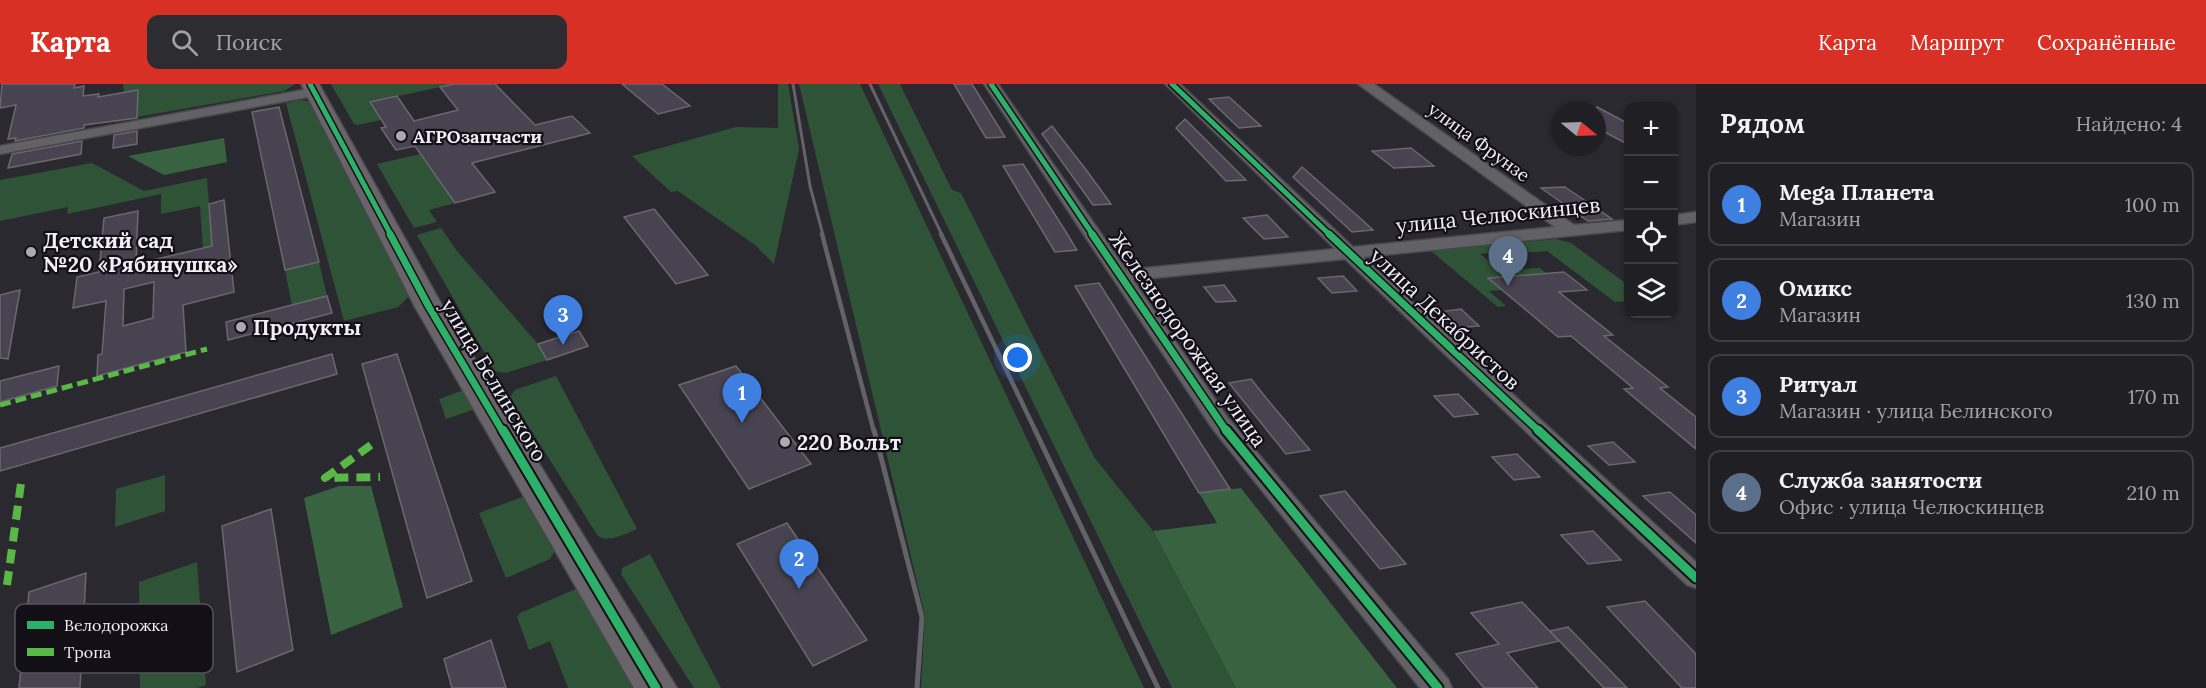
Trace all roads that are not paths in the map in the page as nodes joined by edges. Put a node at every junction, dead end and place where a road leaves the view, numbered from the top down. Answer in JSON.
{"nodes":[{"id":1,"x":991,"y":84,"type":"edge"},
{"id":2,"x":1172,"y":84,"type":"edge"},
{"id":3,"x":1365,"y":84,"type":"edge"},
{"id":4,"x":312,"y":88,"type":"edge"},
{"id":5,"x":0,"y":150,"type":"edge"},
{"id":6,"x":1696,"y":217,"type":"edge"},
{"id":7,"x":1678,"y":219,"type":"edge"},
{"id":8,"x":1624,"y":226,"type":"edge"},
{"id":9,"x":1570,"y":231,"type":"junction"},
{"id":10,"x":1349,"y":254,"type":"junction"},
{"id":11,"x":1121,"y":276,"type":"junction"},
{"id":12,"x":1696,"y":578,"type":"edge"},
{"id":13,"x":656,"y":688,"type":"edge"},
{"id":14,"x":1438,"y":688,"type":"edge"}],
"edges":[{"from":1,"to":11,"type":"street","name":"Железнодорожная улица"},
{"from":2,"to":10,"type":"street","name":"улица Декабристов"},
{"from":3,"to":9,"type":"street","name":"улица Фрунзе"},
{"from":4,"to":5,"type":"street"},
{"from":4,"to":13,"type":"street","name":"улица Белинского"},
{"from":6,"to":7,"type":"street"},
{"from":8,"to":9,"type":"street","name":"улица Челюскинцев"},
{"from":9,"to":10,"type":"street","name":"улица Челюскинцев"},
{"from":10,"to":11,"type":"street","name":"улица Челюскинцев"},
{"from":10,"to":12,"type":"street","name":"улица Декабристов"},
{"from":11,"to":14,"type":"street","name":"Железнодорожная улица"}]}
